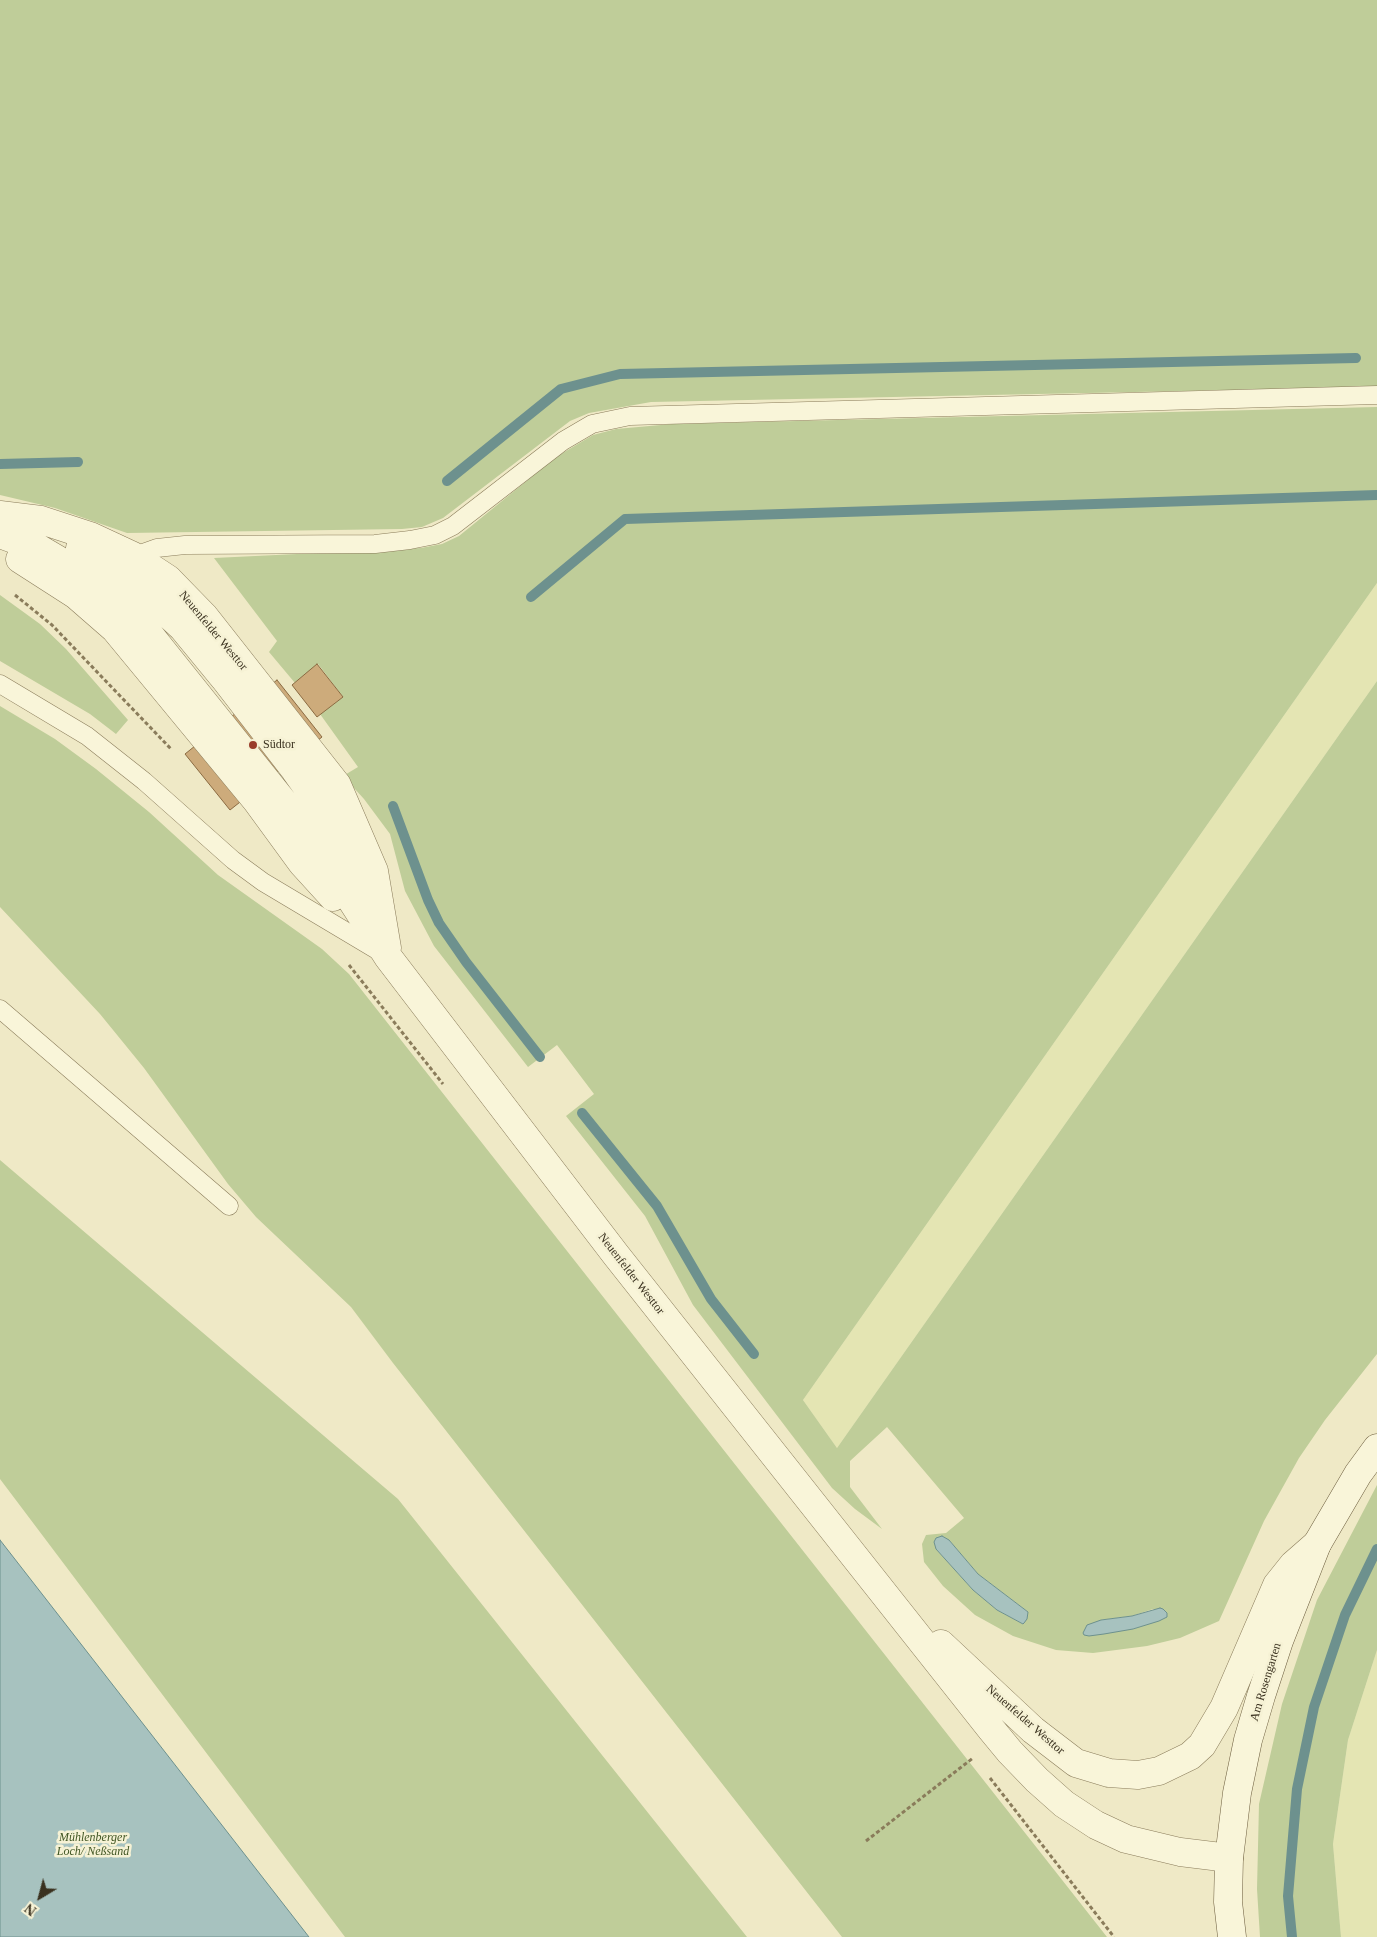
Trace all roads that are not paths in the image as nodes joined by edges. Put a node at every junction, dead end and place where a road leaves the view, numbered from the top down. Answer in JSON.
{"nodes":[{"id":1,"x":1377,"y":395,"type":"edge"},
{"id":2,"x":0,"y":515,"type":"edge"},
{"id":3,"x":0,"y":534,"type":"edge"},
{"id":4,"x":0,"y":548,"type":"edge"},
{"id":5,"x":121,"y":560,"type":"junction"},
{"id":6,"x":69,"y":579,"type":"junction"},
{"id":7,"x":0,"y":684,"type":"edge"},
{"id":8,"x":388,"y":957,"type":"junction"},
{"id":9,"x":0,"y":1009,"type":"edge"},
{"id":10,"x":229,"y":1206,"type":"dead end"},
{"id":11,"x":1377,"y":1448,"type":"edge"},
{"id":12,"x":1317,"y":1544,"type":"junction"},
{"id":13,"x":879,"y":1587,"type":"junction"},
{"id":14,"x":1229,"y":1858,"type":"junction"},
{"id":15,"x":1232,"y":1937,"type":"edge"}],
"edges":[{"from":1,"to":5,"type":"lane"},
{"from":2,"to":5,"type":"street","name":"Neuenfelder Westtor"},
{"from":3,"to":6,"type":"street","name":"Neuenfelder Westtor"},
{"from":4,"to":6,"type":"street","name":"Neuenfelder Westtor"},
{"from":5,"to":6,"type":"lane"},
{"from":5,"to":8,"type":"street","name":"Neuenfelder Westtor"},
{"from":6,"to":8,"type":"street","name":"Neuenfelder Westtor"},
{"from":7,"to":8,"type":"lane"},
{"from":8,"to":13,"type":"street","name":"Neuenfelder Westtor"},
{"from":9,"to":10,"type":"lane"},
{"from":11,"to":12,"type":"street","name":"Am Rosengarten"},
{"from":12,"to":13,"type":"street","name":"Neuenfelder Westtor"},
{"from":12,"to":14,"type":"street","name":"Am Rosengarten"},
{"from":13,"to":14,"type":"street","name":"Neuenfelder Westtor"},
{"from":14,"to":15,"type":"street","name":"Am Rosengarten"}]}
